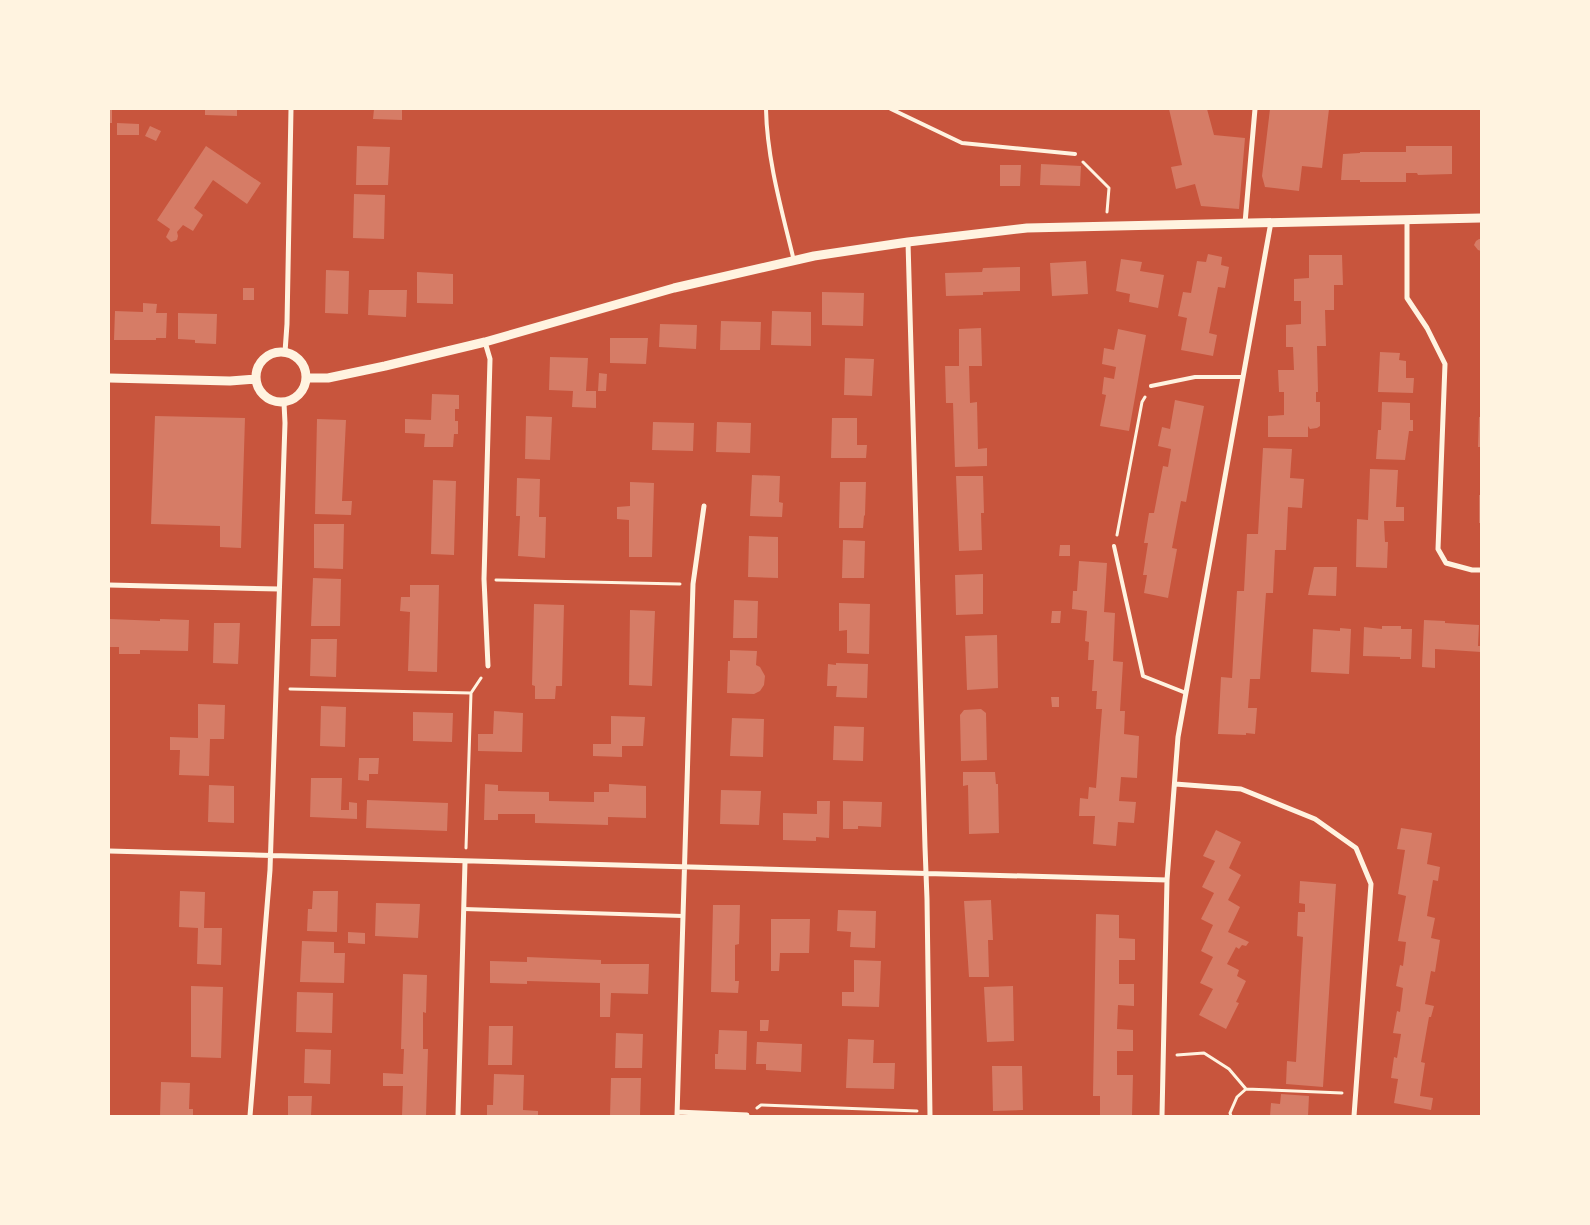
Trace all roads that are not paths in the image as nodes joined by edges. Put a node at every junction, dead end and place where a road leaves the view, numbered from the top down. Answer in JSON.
{"nodes":[{"id":1,"x":291,"y":109,"type":"edge"},
{"id":2,"x":766,"y":109,"type":"edge"},
{"id":3,"x":891,"y":109,"type":"edge"},
{"id":4,"x":1255,"y":109,"type":"edge"},
{"id":5,"x":1075,"y":154,"type":"road end"},
{"id":6,"x":1481,"y":218,"type":"edge"},
{"id":7,"x":1407,"y":220,"type":"junction"},
{"id":8,"x":1271,"y":222,"type":"junction"},
{"id":9,"x":1245,"y":223,"type":"junction"},
{"id":10,"x":908,"y":242,"type":"junction"},
{"id":11,"x":794,"y":261,"type":"junction"},
{"id":12,"x":485,"y":342,"type":"junction"},
{"id":13,"x":285,"y":352,"type":"junction"},
{"id":14,"x":1243,"y":377,"type":"junction"},
{"id":15,"x":109,"y":378,"type":"edge"},
{"id":16,"x":307,"y":378,"type":"junction"},
{"id":17,"x":256,"y":379,"type":"junction"},
{"id":18,"x":1151,"y":386,"type":"road end"},
{"id":19,"x":284,"y":403,"type":"junction"},
{"id":20,"x":704,"y":506,"type":"dead end"},
{"id":21,"x":1114,"y":546,"type":"road end"},
{"id":22,"x":1481,"y":570,"type":"edge"},
{"id":23,"x":109,"y":585,"type":"edge"},
{"id":24,"x":278,"y":589,"type":"junction"},
{"id":25,"x":488,"y":666,"type":"road end"},
{"id":26,"x":1186,"y":693,"type":"junction"},
{"id":27,"x":1175,"y":784,"type":"junction"},
{"id":28,"x":109,"y":851,"type":"edge"},
{"id":29,"x":270,"y":855,"type":"junction"},
{"id":30,"x":465,"y":862,"type":"junction"},
{"id":31,"x":685,"y":868,"type":"junction"},
{"id":32,"x":926,"y":874,"type":"junction"},
{"id":33,"x":1167,"y":880,"type":"junction"},
{"id":34,"x":464,"y":909,"type":"junction"},
{"id":35,"x":683,"y":916,"type":"junction"},
{"id":36,"x":677,"y":1114,"type":"edge"},
{"id":37,"x":930,"y":1114,"type":"edge"},
{"id":38,"x":250,"y":1116,"type":"edge"},
{"id":39,"x":458,"y":1116,"type":"edge"},
{"id":40,"x":747,"y":1116,"type":"edge"},
{"id":41,"x":1162,"y":1116,"type":"edge"},
{"id":42,"x":1354,"y":1116,"type":"edge"}],
"edges":[{"from":1,"to":13,"type":"street"},
{"from":2,"to":11,"type":"lane"},
{"from":3,"to":5,"type":"lane"},
{"from":4,"to":9,"type":"street"},
{"from":6,"to":7,"type":"street"},
{"from":7,"to":8,"type":"street"},
{"from":7,"to":22,"type":"street"},
{"from":8,"to":9,"type":"street"},
{"from":8,"to":14,"type":"street"},
{"from":9,"to":10,"type":"street"},
{"from":10,"to":11,"type":"street"},
{"from":10,"to":32,"type":"street"},
{"from":11,"to":12,"type":"street"},
{"from":12,"to":16,"type":"street"},
{"from":12,"to":25,"type":"street"},
{"from":13,"to":16,"type":"street"},
{"from":13,"to":17,"type":"street"},
{"from":14,"to":18,"type":"lane"},
{"from":14,"to":26,"type":"street"},
{"from":15,"to":17,"type":"street"},
{"from":16,"to":19,"type":"street"},
{"from":17,"to":19,"type":"street"},
{"from":19,"to":24,"type":"street"},
{"from":20,"to":31,"type":"street"},
{"from":21,"to":26,"type":"lane"},
{"from":23,"to":24,"type":"street"},
{"from":24,"to":29,"type":"street"},
{"from":26,"to":27,"type":"street"},
{"from":27,"to":33,"type":"street"},
{"from":27,"to":42,"type":"street"},
{"from":28,"to":29,"type":"street"},
{"from":29,"to":30,"type":"street"},
{"from":29,"to":38,"type":"street"},
{"from":30,"to":31,"type":"street"},
{"from":30,"to":34,"type":"street"},
{"from":31,"to":32,"type":"street"},
{"from":31,"to":35,"type":"street"},
{"from":32,"to":33,"type":"street"},
{"from":32,"to":37,"type":"street"},
{"from":33,"to":41,"type":"street"},
{"from":34,"to":35,"type":"lane"},
{"from":34,"to":39,"type":"street"},
{"from":35,"to":36,"type":"street"},
{"from":36,"to":40,"type":"street"}]}
